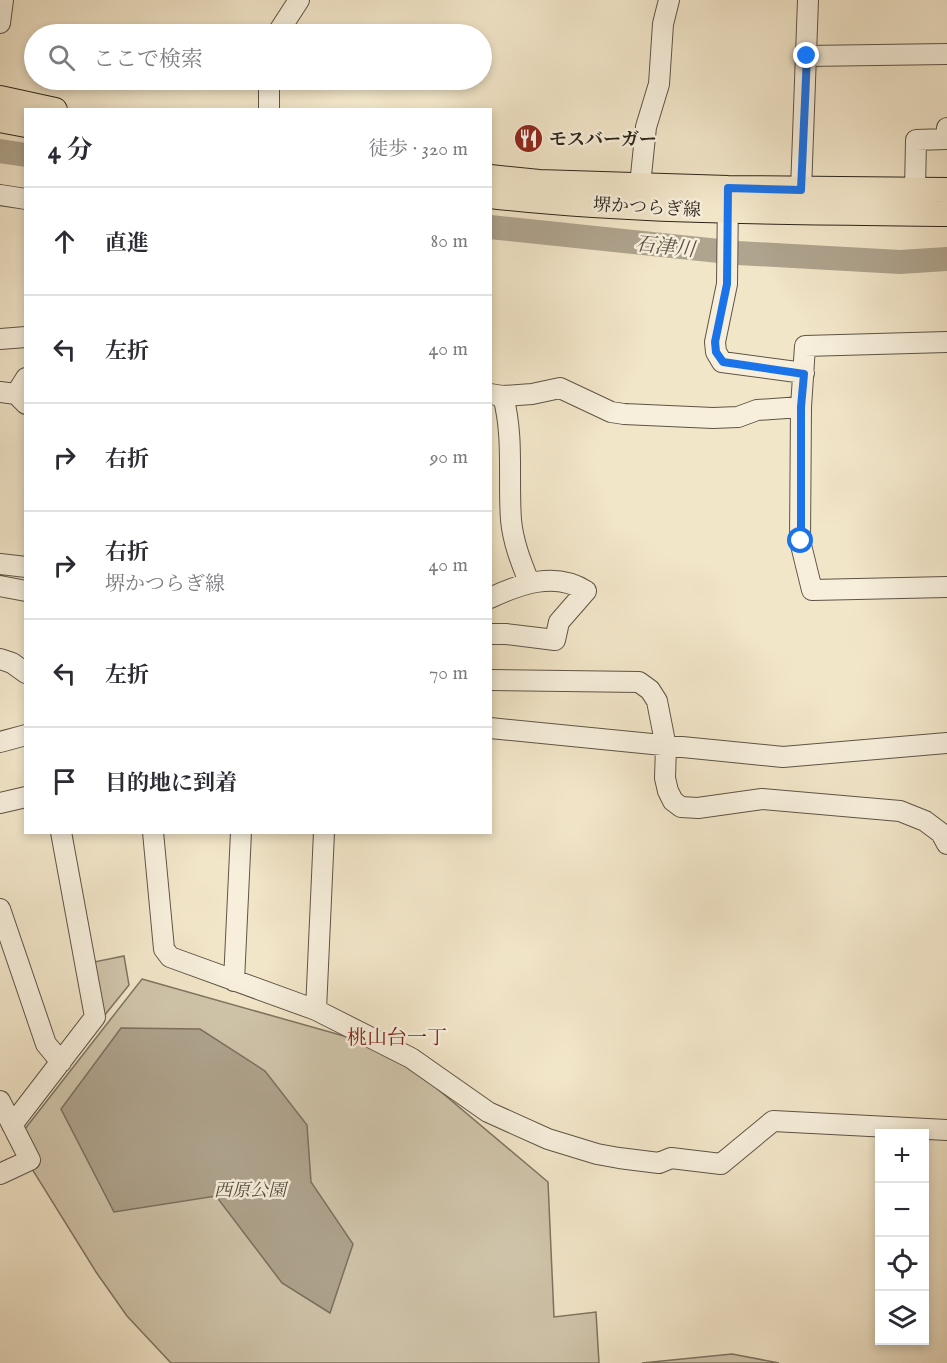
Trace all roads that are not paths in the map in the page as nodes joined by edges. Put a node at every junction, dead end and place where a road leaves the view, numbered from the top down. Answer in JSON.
{"nodes":[{"id":1,"x":3,"y":0,"type":"edge"},
{"id":2,"x":299,"y":0,"type":"edge"},
{"id":3,"x":669,"y":0,"type":"edge"},
{"id":4,"x":808,"y":0,"type":"edge"},
{"id":5,"x":0,"y":23,"type":"edge"},
{"id":6,"x":283,"y":24,"type":"edge"},
{"id":7,"x":947,"y":54,"type":"edge"},
{"id":8,"x":807,"y":56,"type":"junction"},
{"id":9,"x":269,"y":90,"type":"edge"},
{"id":10,"x":0,"y":98,"type":"edge"},
{"id":11,"x":47,"y":108,"type":"edge"},
{"id":12,"x":269,"y":108,"type":"edge"},
{"id":13,"x":0,"y":120,"type":"edge"},
{"id":14,"x":24,"y":125,"type":"edge"},
{"id":15,"x":947,"y":128,"type":"edge"},
{"id":16,"x":492,"y":177,"type":"edge"},
{"id":17,"x":640,"y":185,"type":"junction"},
{"id":18,"x":801,"y":190,"type":"junction"},
{"id":19,"x":915,"y":190,"type":"junction"},
{"id":20,"x":947,"y":190,"type":"edge"},
{"id":21,"x":0,"y":195,"type":"edge"},
{"id":22,"x":492,"y":196,"type":"edge"},
{"id":23,"x":24,"y":199,"type":"edge"},
{"id":24,"x":728,"y":209,"type":"junction"},
{"id":25,"x":947,"y":214,"type":"edge"},
{"id":26,"x":24,"y":337,"type":"edge"},
{"id":27,"x":0,"y":339,"type":"edge"},
{"id":28,"x":947,"y":342,"type":"edge"},
{"id":29,"x":804,"y":374,"type":"junction"},
{"id":30,"x":15,"y":392,"type":"edge"},
{"id":31,"x":497,"y":395,"type":"edge"},
{"id":32,"x":801,"y":407,"type":"junction"},
{"id":33,"x":0,"y":411,"type":"edge"},
{"id":34,"x":0,"y":564,"type":"edge"},
{"id":35,"x":24,"y":567,"type":"edge"},
{"id":36,"x":530,"y":582,"type":"junction"},
{"id":37,"x":0,"y":586,"type":"edge"},
{"id":38,"x":947,"y":586,"type":"edge"},
{"id":39,"x":24,"y":591,"type":"edge"},
{"id":40,"x":492,"y":597,"type":"edge"},
{"id":41,"x":492,"y":634,"type":"edge"},
{"id":42,"x":0,"y":659,"type":"edge"},
{"id":43,"x":24,"y":672,"type":"edge"},
{"id":44,"x":492,"y":680,"type":"edge"},
{"id":45,"x":492,"y":728,"type":"edge"},
{"id":46,"x":24,"y":736,"type":"edge"},
{"id":47,"x":0,"y":742,"type":"edge"},
{"id":48,"x":947,"y":743,"type":"edge"},
{"id":49,"x":666,"y":747,"type":"junction"},
{"id":50,"x":24,"y":797,"type":"edge"},
{"id":51,"x":0,"y":803,"type":"edge"},
{"id":52,"x":61,"y":834,"type":"edge"},
{"id":53,"x":153,"y":834,"type":"edge"},
{"id":54,"x":241,"y":834,"type":"edge"},
{"id":55,"x":324,"y":834,"type":"edge"},
{"id":56,"x":947,"y":844,"type":"edge"},
{"id":57,"x":0,"y":909,"type":"edge"},
{"id":58,"x":234,"y":981,"type":"junction"},
{"id":59,"x":316,"y":1010,"type":"junction"},
{"id":60,"x":61,"y":1062,"type":"junction"},
{"id":61,"x":0,"y":1101,"type":"edge"},
{"id":62,"x":12,"y":1125,"type":"junction"},
{"id":63,"x":947,"y":1130,"type":"edge"},
{"id":64,"x":0,"y":1174,"type":"edge"}],
"edges":[{"from":1,"to":5,"type":"street"},
{"from":2,"to":6,"type":"street"},
{"from":3,"to":17,"type":"street"},
{"from":4,"to":8,"type":"street"},
{"from":7,"to":8,"type":"street"},
{"from":8,"to":18,"type":"street"},
{"from":9,"to":12,"type":"street"},
{"from":10,"to":11,"type":"main road"},
{"from":13,"to":14,"type":"main road"},
{"from":15,"to":19,"type":"street"},
{"from":16,"to":17,"type":"main road","name":"堺かつらぎ線"},
{"from":17,"to":24,"type":"main road","name":"堺かつらぎ線"},
{"from":18,"to":19,"type":"main road","name":"堺かつらぎ線"},
{"from":18,"to":24,"type":"main road","name":"堺かつらぎ線"},
{"from":19,"to":20,"type":"main road","name":"堺かつらぎ線"},
{"from":21,"to":23,"type":"street"},
{"from":22,"to":24,"type":"main road","name":"堺かつらぎ線"},
{"from":24,"to":25,"type":"main road","name":"堺かつらぎ線"},
{"from":24,"to":29,"type":"street"},
{"from":26,"to":27,"type":"street"},
{"from":28,"to":29,"type":"street"},
{"from":29,"to":32,"type":"street"},
{"from":30,"to":33,"type":"street"},
{"from":31,"to":32,"type":"street"},
{"from":31,"to":36,"type":"street"},
{"from":32,"to":38,"type":"street"},
{"from":34,"to":35,"type":"street"},
{"from":36,"to":40,"type":"street"},
{"from":36,"to":41,"type":"street"},
{"from":37,"to":39,"type":"street"},
{"from":42,"to":43,"type":"street"},
{"from":44,"to":49,"type":"street"},
{"from":45,"to":49,"type":"street"},
{"from":46,"to":47,"type":"street"},
{"from":48,"to":49,"type":"street"},
{"from":49,"to":56,"type":"street"},
{"from":50,"to":51,"type":"street"},
{"from":52,"to":60,"type":"street"},
{"from":53,"to":58,"type":"street"},
{"from":54,"to":58,"type":"street"},
{"from":55,"to":59,"type":"street"},
{"from":57,"to":60,"type":"street"},
{"from":58,"to":59,"type":"street"},
{"from":59,"to":63,"type":"street"},
{"from":60,"to":62,"type":"street"},
{"from":61,"to":62,"type":"street"},
{"from":62,"to":64,"type":"street"}]}
